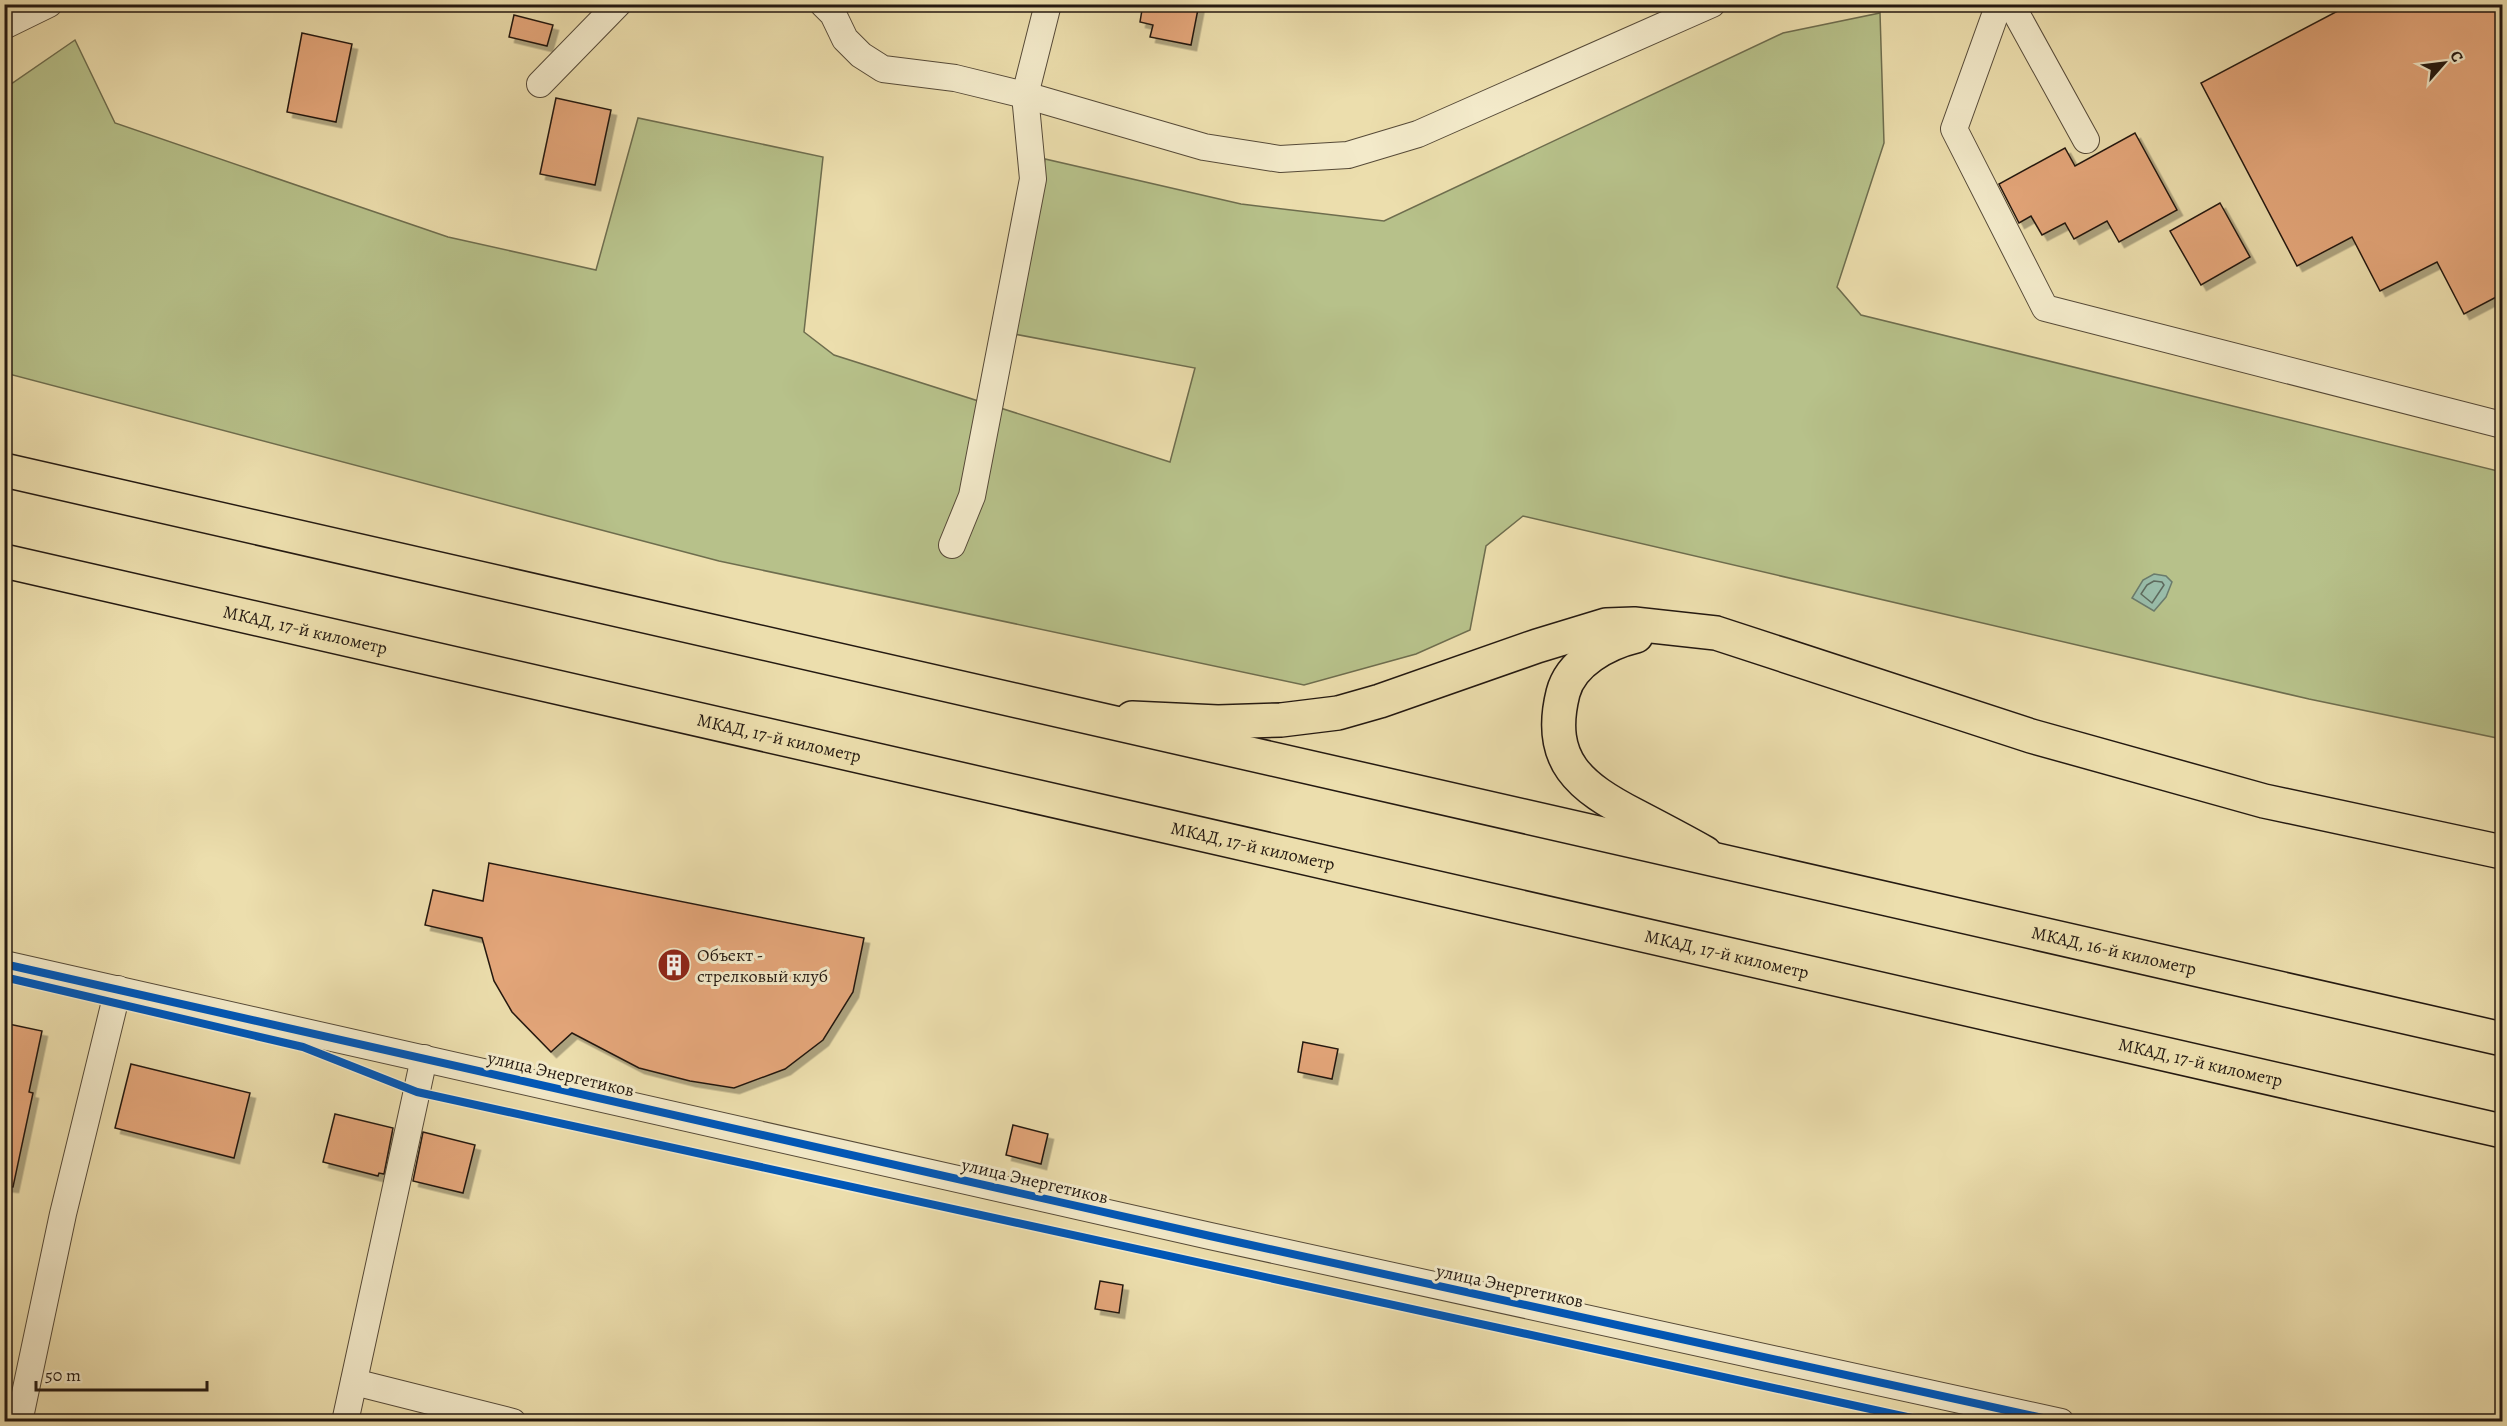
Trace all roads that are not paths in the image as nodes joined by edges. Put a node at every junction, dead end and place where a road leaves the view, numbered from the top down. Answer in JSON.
{"nodes":[{"id":1,"x":49,"y":4,"type":"edge"},
{"id":2,"x":618,"y":4,"type":"edge"},
{"id":3,"x":1047,"y":4,"type":"edge"},
{"id":4,"x":1712,"y":4,"type":"edge"},
{"id":5,"x":1999,"y":4,"type":"edge"},
{"id":6,"x":2010,"y":4,"type":"edge"},
{"id":7,"x":830,"y":8,"type":"edge"},
{"id":8,"x":4,"y":26,"type":"edge"},
{"id":9,"x":540,"y":84,"type":"dead end"},
{"id":10,"x":1025,"y":95,"type":"junction"},
{"id":11,"x":2086,"y":140,"type":"dead end"},
{"id":12,"x":2502,"y":425,"type":"edge"},
{"id":13,"x":4,"y":470,"type":"edge"},
{"id":14,"x":952,"y":545,"type":"dead end"},
{"id":15,"x":4,"y":561,"type":"edge"},
{"id":16,"x":1668,"y":628,"type":"junction"},
{"id":17,"x":1083,"y":716,"type":"junction"},
{"id":18,"x":2502,"y":852,"type":"edge"},
{"id":19,"x":1726,"y":863,"type":"junction"},
{"id":20,"x":4,"y":963,"type":"edge"},
{"id":21,"x":118,"y":989,"type":"junction"},
{"id":22,"x":2502,"y":1039,"type":"edge"},
{"id":23,"x":424,"y":1058,"type":"junction"},
{"id":24,"x":2502,"y":1131,"type":"edge"},
{"id":25,"x":354,"y":1382,"type":"junction"},
{"id":26,"x":19,"y":1422,"type":"edge"},
{"id":27,"x":345,"y":1422,"type":"edge"},
{"id":28,"x":513,"y":1422,"type":"edge"},
{"id":29,"x":2061,"y":1422,"type":"edge"}],
"edges":[{"from":1,"to":8,"type":"street"},
{"from":2,"to":9,"type":"street"},
{"from":3,"to":10,"type":"street"},
{"from":4,"to":10,"type":"street"},
{"from":5,"to":12,"type":"street"},
{"from":6,"to":11,"type":"street"},
{"from":7,"to":10,"type":"street"},
{"from":10,"to":14,"type":"street"},
{"from":13,"to":17,"type":"main road"},
{"from":15,"to":24,"type":"main road","name":"МКАД, 17-й километр"},
{"from":16,"to":17,"type":"main road"},
{"from":16,"to":18,"type":"main road"},
{"from":16,"to":19,"type":"main road"},
{"from":17,"to":19,"type":"main road"},
{"from":19,"to":22,"type":"main road","name":"МКАД, 16-й километр"},
{"from":20,"to":21,"type":"street","name":"улица Энергетиков"},
{"from":21,"to":23,"type":"street","name":"улица Энергетиков"},
{"from":21,"to":26,"type":"street"},
{"from":23,"to":25,"type":"street"},
{"from":23,"to":29,"type":"street","name":"улица Энергетиков"},
{"from":25,"to":27,"type":"street"},
{"from":25,"to":28,"type":"street"}]}
